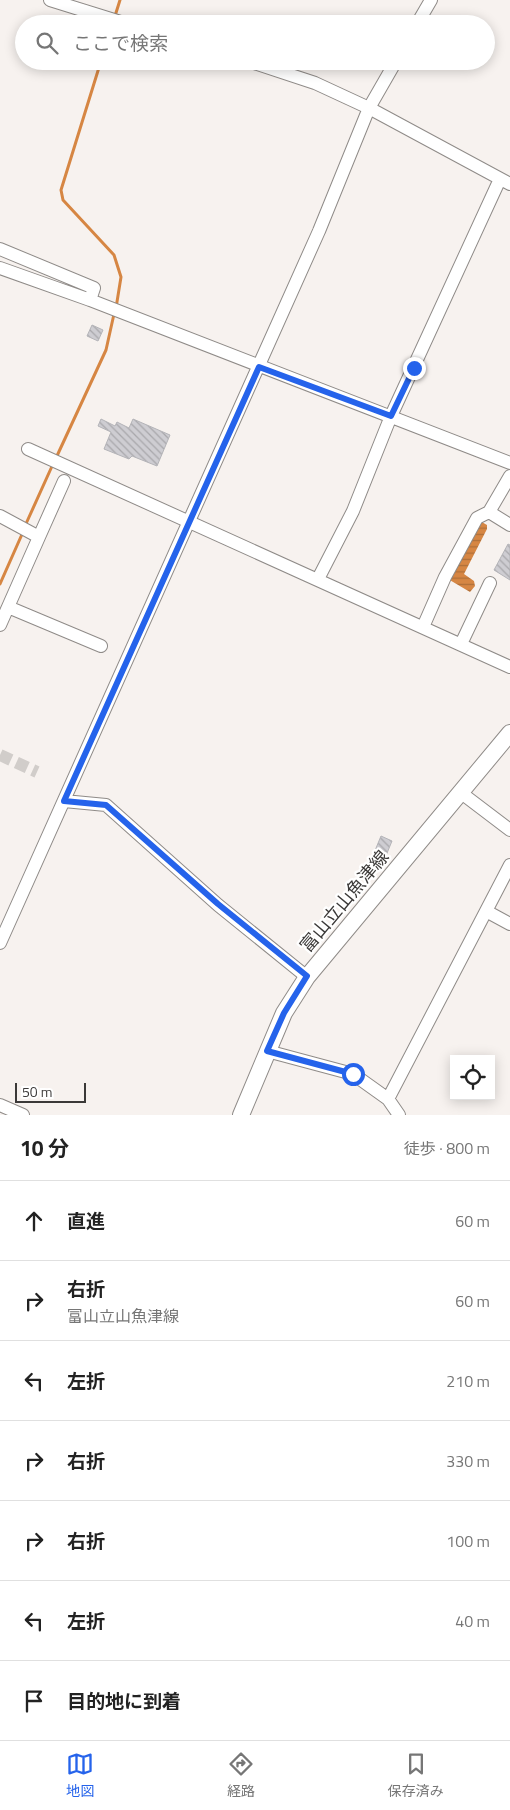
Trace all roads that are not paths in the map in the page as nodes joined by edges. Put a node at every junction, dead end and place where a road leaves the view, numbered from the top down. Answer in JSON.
{"nodes":[{"id":1,"x":50,"y":0,"type":"edge"},
{"id":2,"x":431,"y":0,"type":"edge"},
{"id":3,"x":98,"y":15,"type":"edge"},
{"id":4,"x":422,"y":15,"type":"edge"},
{"id":5,"x":275,"y":70,"type":"edge"},
{"id":6,"x":391,"y":70,"type":"edge"},
{"id":7,"x":369,"y":108,"type":"junction"},
{"id":8,"x":505,"y":182,"type":"edge"},
{"id":9,"x":0,"y":249,"type":"edge"},
{"id":10,"x":0,"y":268,"type":"edge"},
{"id":11,"x":90,"y":300,"type":"junction"},
{"id":12,"x":259,"y":367,"type":"junction"},
{"id":13,"x":391,"y":416,"type":"junction"},
{"id":14,"x":28,"y":449,"type":"dead end"},
{"id":15,"x":510,"y":463,"type":"edge"},
{"id":16,"x":510,"y":476,"type":"edge"},
{"id":17,"x":64,"y":480,"type":"dead end"},
{"id":18,"x":488,"y":512,"type":"junction"},
{"id":19,"x":0,"y":516,"type":"edge"},
{"id":20,"x":189,"y":521,"type":"junction"},
{"id":21,"x":510,"y":525,"type":"edge"},
{"id":22,"x":39,"y":538,"type":"junction"},
{"id":23,"x":318,"y":579,"type":"junction"},
{"id":24,"x":490,"y":582,"type":"dead end"},
{"id":25,"x":8,"y":607,"type":"junction"},
{"id":26,"x":0,"y":625,"type":"edge"},
{"id":27,"x":423,"y":626,"type":"junction"},
{"id":28,"x":461,"y":644,"type":"junction"},
{"id":29,"x":100,"y":646,"type":"dead end"},
{"id":30,"x":510,"y":666,"type":"edge"},
{"id":31,"x":510,"y":733,"type":"edge"},
{"id":32,"x":460,"y":792,"type":"junction"},
{"id":33,"x":64,"y":801,"type":"junction"},
{"id":34,"x":510,"y":830,"type":"edge"},
{"id":35,"x":510,"y":865,"type":"edge"},
{"id":36,"x":486,"y":911,"type":"junction"},
{"id":37,"x":510,"y":924,"type":"edge"},
{"id":38,"x":0,"y":943,"type":"edge"},
{"id":39,"x":307,"y":976,"type":"junction"},
{"id":40,"x":267,"y":1051,"type":"junction"},
{"id":41,"x":388,"y":1099,"type":"junction"},
{"id":42,"x":0,"y":1105,"type":"edge"},
{"id":43,"x":23,"y":1115,"type":"edge"},
{"id":44,"x":242,"y":1115,"type":"edge"},
{"id":45,"x":399,"y":1115,"type":"edge"}],
"edges":[{"from":1,"to":3,"type":"street"},
{"from":2,"to":4,"type":"street"},
{"from":5,"to":7,"type":"street"},
{"from":6,"to":7,"type":"street"},
{"from":7,"to":8,"type":"street"},
{"from":7,"to":12,"type":"street"},
{"from":8,"to":13,"type":"street"},
{"from":9,"to":11,"type":"street"},
{"from":10,"to":11,"type":"street"},
{"from":11,"to":12,"type":"street"},
{"from":12,"to":13,"type":"street"},
{"from":12,"to":20,"type":"street"},
{"from":13,"to":15,"type":"street"},
{"from":13,"to":23,"type":"street"},
{"from":14,"to":20,"type":"street"},
{"from":16,"to":18,"type":"street"},
{"from":17,"to":22,"type":"street"},
{"from":18,"to":21,"type":"street"},
{"from":18,"to":27,"type":"street"},
{"from":19,"to":22,"type":"street"},
{"from":20,"to":23,"type":"street"},
{"from":20,"to":33,"type":"street"},
{"from":22,"to":25,"type":"street"},
{"from":23,"to":27,"type":"street"},
{"from":24,"to":28,"type":"street"},
{"from":25,"to":26,"type":"street"},
{"from":25,"to":29,"type":"street"},
{"from":27,"to":28,"type":"street"},
{"from":28,"to":30,"type":"street"},
{"from":31,"to":32,"type":"main road","name":"富山立山魚津線"},
{"from":32,"to":34,"type":"street"},
{"from":32,"to":39,"type":"main road","name":"富山立山魚津線"},
{"from":33,"to":38,"type":"street"},
{"from":33,"to":39,"type":"street"},
{"from":35,"to":36,"type":"street"},
{"from":36,"to":37,"type":"street"},
{"from":36,"to":41,"type":"street"},
{"from":39,"to":40,"type":"main road","name":"富山立山魚津線"},
{"from":40,"to":41,"type":"street"},
{"from":40,"to":44,"type":"main road","name":"富山立山魚津線"},
{"from":41,"to":45,"type":"street"},
{"from":42,"to":43,"type":"street"}]}
